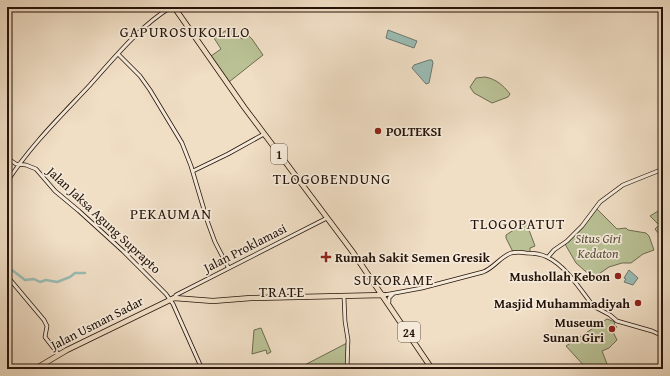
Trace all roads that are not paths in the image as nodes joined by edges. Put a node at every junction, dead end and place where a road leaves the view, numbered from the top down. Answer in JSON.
{"nodes":[{"id":1,"x":7,"y":7,"type":"edge"},
{"id":2,"x":172,"y":7,"type":"edge"},
{"id":3,"x":7,"y":22,"type":"edge"},
{"id":4,"x":118,"y":54,"type":"junction"},
{"id":5,"x":264,"y":134,"type":"junction"},
{"id":6,"x":270,"y":140,"type":"junction"},
{"id":7,"x":23,"y":159,"type":"junction"},
{"id":8,"x":9,"y":161,"type":"edge"},
{"id":9,"x":18,"y":165,"type":"junction"},
{"id":10,"x":26,"y":165,"type":"junction"},
{"id":11,"x":15,"y":169,"type":"junction"},
{"id":12,"x":663,"y":169,"type":"edge"},
{"id":13,"x":193,"y":171,"type":"junction"},
{"id":14,"x":7,"y":182,"type":"edge"},
{"id":15,"x":327,"y":218,"type":"junction"},
{"id":16,"x":357,"y":257,"type":"junction"},
{"id":17,"x":548,"y":257,"type":"junction"},
{"id":18,"x":228,"y":267,"type":"junction"},
{"id":19,"x":7,"y":276,"type":"edge"},
{"id":20,"x":393,"y":294,"type":"junction"},
{"id":21,"x":383,"y":295,"type":"junction"},
{"id":22,"x":344,"y":297,"type":"junction"},
{"id":23,"x":172,"y":298,"type":"junction"},
{"id":24,"x":389,"y":302,"type":"junction"},
{"id":25,"x":663,"y":336,"type":"edge"},
{"id":26,"x":59,"y":355,"type":"junction"},
{"id":27,"x":429,"y":364,"type":"junction"},
{"id":28,"x":35,"y":369,"type":"edge"},
{"id":29,"x":202,"y":369,"type":"edge"},
{"id":30,"x":348,"y":369,"type":"edge"},
{"id":31,"x":433,"y":369,"type":"edge"}],
"edges":[{"from":1,"to":3,"type":"main road"},
{"from":2,"to":4,"type":"main road"},
{"from":2,"to":5,"type":"highway","number":"1"},
{"from":2,"to":6,"type":"highway","number":"1"},
{"from":4,"to":7,"type":"main road"},
{"from":4,"to":13,"type":"main road"},
{"from":5,"to":6,"type":"highway","number":"1"},
{"from":5,"to":13,"type":"main road"},
{"from":6,"to":15,"type":"highway","number":"1"},
{"from":6,"to":16,"type":"highway","number":"1"},
{"from":7,"to":8,"type":"main road"},
{"from":7,"to":9,"type":"main road"},
{"from":7,"to":10,"type":"main road"},
{"from":8,"to":9,"type":"main road"},
{"from":8,"to":11,"type":"main road"},
{"from":9,"to":10,"type":"main road"},
{"from":9,"to":11,"type":"main road"},
{"from":10,"to":11,"type":"main road"},
{"from":10,"to":23,"type":"main road","name":"Jalan Jaksa Agung Suprapto"},
{"from":11,"to":14,"type":"main road"},
{"from":12,"to":17,"type":"main road"},
{"from":13,"to":18,"type":"main road"},
{"from":15,"to":16,"type":"highway","number":"1"},
{"from":15,"to":18,"type":"main road","name":"Jalan Proklamasi"},
{"from":16,"to":21,"type":"highway","number":"1"},
{"from":17,"to":20,"type":"main road"},
{"from":17,"to":25,"type":"main road"},
{"from":18,"to":23,"type":"main road","name":"Jalan Proklamasi"},
{"from":19,"to":26,"type":"main road"},
{"from":20,"to":21,"type":"main road"},
{"from":20,"to":24,"type":"main road"},
{"from":21,"to":22,"type":"highway"},
{"from":21,"to":24,"type":"highway","number":"24"},
{"from":21,"to":27,"type":"highway","number":"24"},
{"from":22,"to":23,"type":"highway"},
{"from":22,"to":30,"type":"main road"},
{"from":23,"to":26,"type":"highway","name":"Jalan Usman Sadar"},
{"from":23,"to":29,"type":"main road","name":"Jalan Jaksa Agung Suprapto"},
{"from":24,"to":27,"type":"highway","number":"24"},
{"from":26,"to":28,"type":"highway","name":"Jalan Usman Sadar"},
{"from":27,"to":31,"type":"highway","number":"24"}]}
